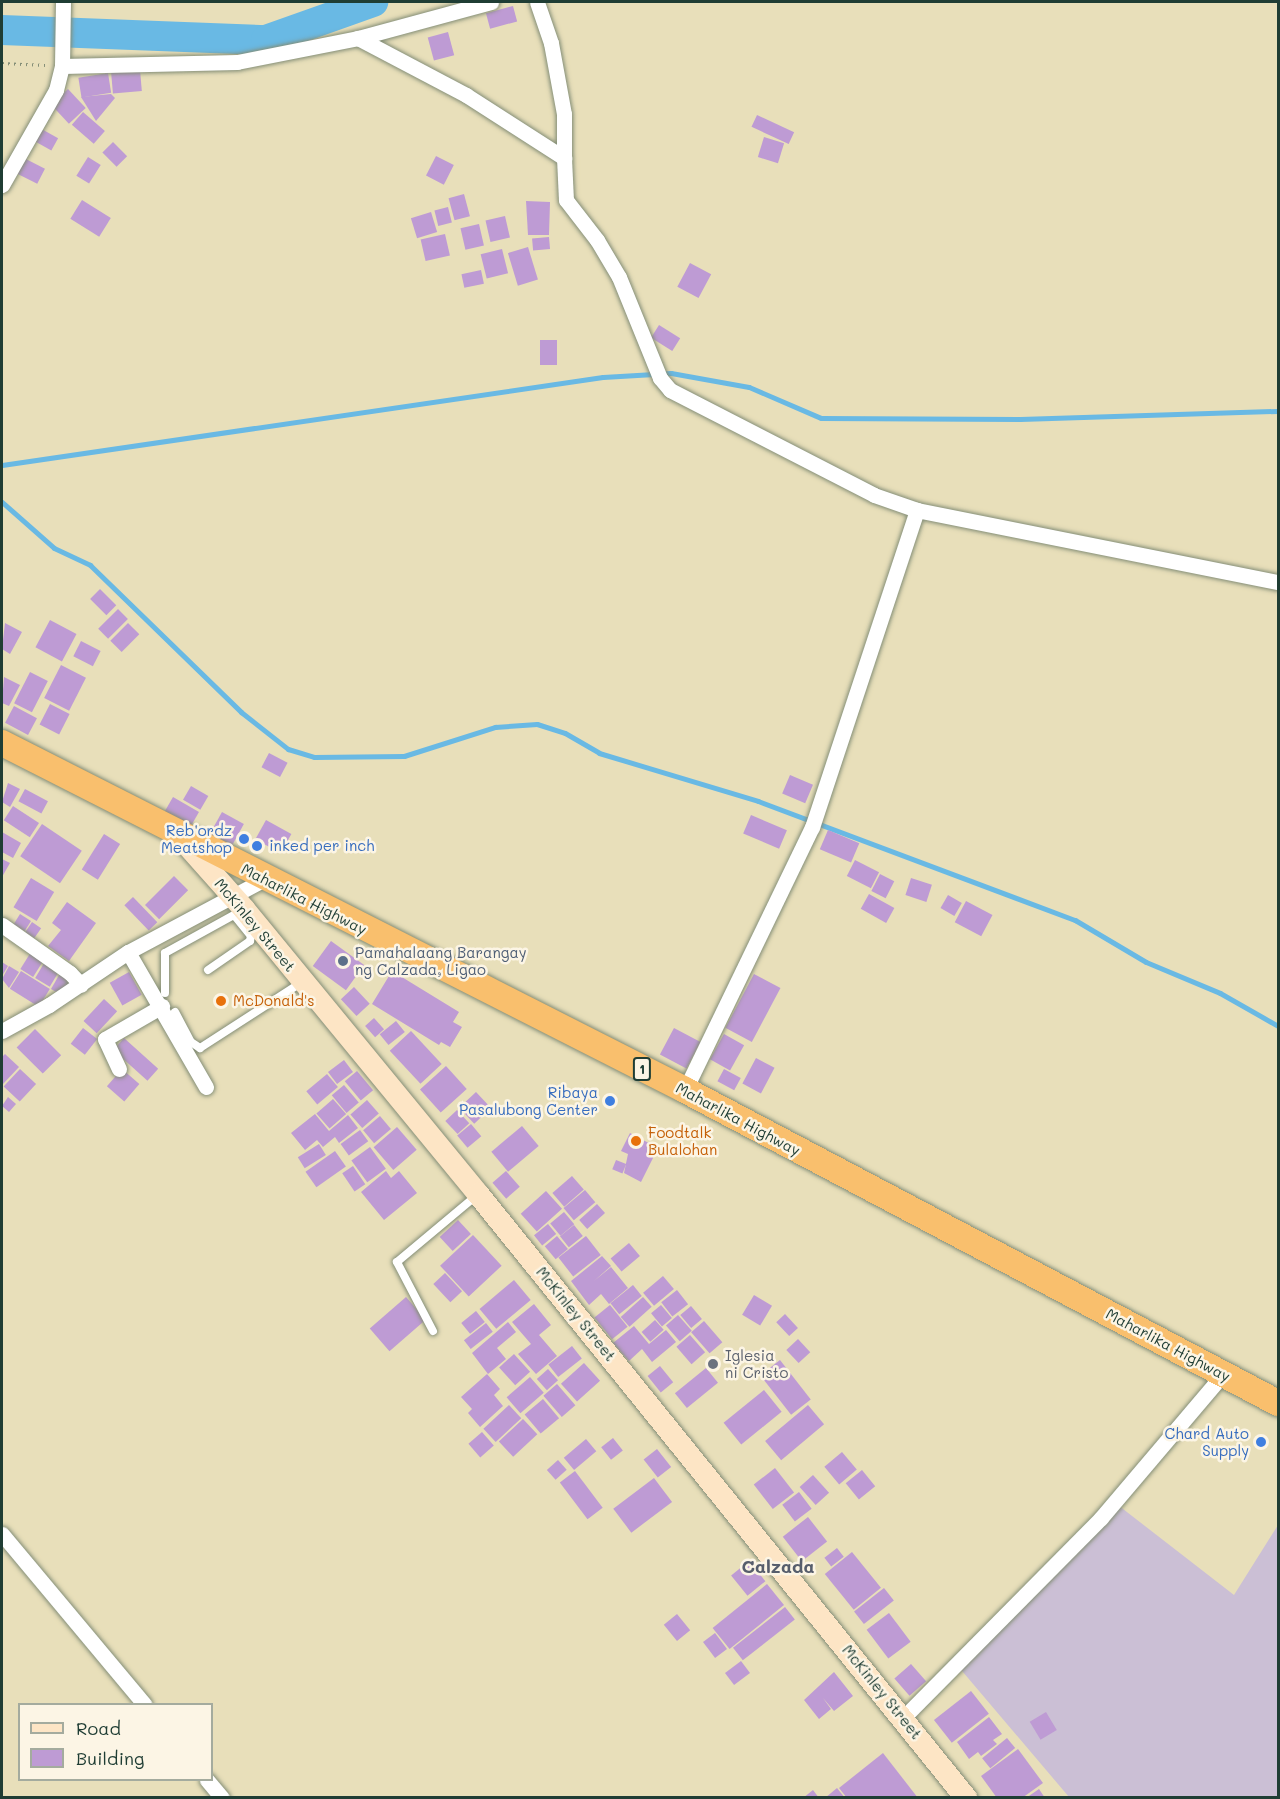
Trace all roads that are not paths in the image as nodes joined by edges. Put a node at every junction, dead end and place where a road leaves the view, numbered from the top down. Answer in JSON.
{"nodes":[{"id":1,"x":491,"y":2,"type":"edge"},
{"id":2,"x":537,"y":2,"type":"edge"},
{"id":3,"x":63,"y":3,"type":"edge"},
{"id":4,"x":358,"y":38,"type":"junction"},
{"id":5,"x":62,"y":62,"type":"junction"},
{"id":6,"x":564,"y":158,"type":"junction"},
{"id":7,"x":2,"y":185,"type":"edge"},
{"id":8,"x":917,"y":510,"type":"junction"},
{"id":9,"x":1278,"y":582,"type":"edge"},
{"id":10,"x":2,"y":743,"type":"edge"},
{"id":11,"x":179,"y":836,"type":"junction"},
{"id":12,"x":265,"y":879,"type":"junction"},
{"id":13,"x":236,"y":906,"type":"junction"},
{"id":14,"x":2,"y":925,"type":"edge"},
{"id":15,"x":128,"y":952,"type":"junction"},
{"id":16,"x":208,"y":970,"type":"dead end"},
{"id":17,"x":303,"y":981,"type":"junction"},
{"id":18,"x":81,"y":985,"type":"junction"},
{"id":19,"x":167,"y":1004,"type":"junction"},
{"id":20,"x":2,"y":1030,"type":"edge"},
{"id":21,"x":119,"y":1069,"type":"dead end"},
{"id":22,"x":206,"y":1087,"type":"dead end"},
{"id":23,"x":685,"y":1090,"type":"junction"},
{"id":24,"x":478,"y":1194,"type":"junction"},
{"id":25,"x":433,"y":1331,"type":"dead end"},
{"id":26,"x":1223,"y":1374,"type":"junction"},
{"id":27,"x":1278,"y":1402,"type":"edge"},
{"id":28,"x":2,"y":1534,"type":"edge"},
{"id":29,"x":143,"y":1703,"type":"edge"},
{"id":30,"x":903,"y":1718,"type":"junction"},
{"id":31,"x":209,"y":1781,"type":"edge"},
{"id":32,"x":222,"y":1797,"type":"edge"},
{"id":33,"x":966,"y":1797,"type":"edge"}],
"edges":[{"from":1,"to":4,"type":"street"},
{"from":2,"to":6,"type":"street"},
{"from":3,"to":5,"type":"street"},
{"from":4,"to":5,"type":"street"},
{"from":4,"to":6,"type":"street"},
{"from":5,"to":7,"type":"street"},
{"from":6,"to":8,"type":"street"},
{"from":8,"to":9,"type":"street"},
{"from":8,"to":23,"type":"street"},
{"from":10,"to":11,"type":"highway","name":"Maharlika Highway","number":"1"},
{"from":11,"to":12,"type":"highway","name":"Maharlika Highway","number":"1"},
{"from":11,"to":13,"type":"main road","name":"McKinley Street"},
{"from":12,"to":13,"type":"street"},
{"from":12,"to":23,"type":"highway","name":"Maharlika Highway","number":"1"},
{"from":13,"to":15,"type":"street"},
{"from":13,"to":16,"type":"lane"},
{"from":13,"to":17,"type":"main road","name":"McKinley Street"},
{"from":13,"to":19,"type":"lane"},
{"from":14,"to":18,"type":"street"},
{"from":15,"to":18,"type":"street"},
{"from":15,"to":19,"type":"street"},
{"from":17,"to":19,"type":"lane"},
{"from":17,"to":24,"type":"main road","name":"McKinley Street"},
{"from":18,"to":20,"type":"street"},
{"from":19,"to":21,"type":"street"},
{"from":19,"to":22,"type":"street"},
{"from":23,"to":26,"type":"highway","name":"Maharlika Highway","number":"1"},
{"from":24,"to":25,"type":"lane"},
{"from":24,"to":30,"type":"main road","name":"McKinley Street"},
{"from":26,"to":27,"type":"highway","name":"Maharlika Highway","number":"1"},
{"from":26,"to":30,"type":"street"},
{"from":28,"to":29,"type":"street"},
{"from":30,"to":33,"type":"main road","name":"McKinley Street"},
{"from":31,"to":32,"type":"street"}]}
